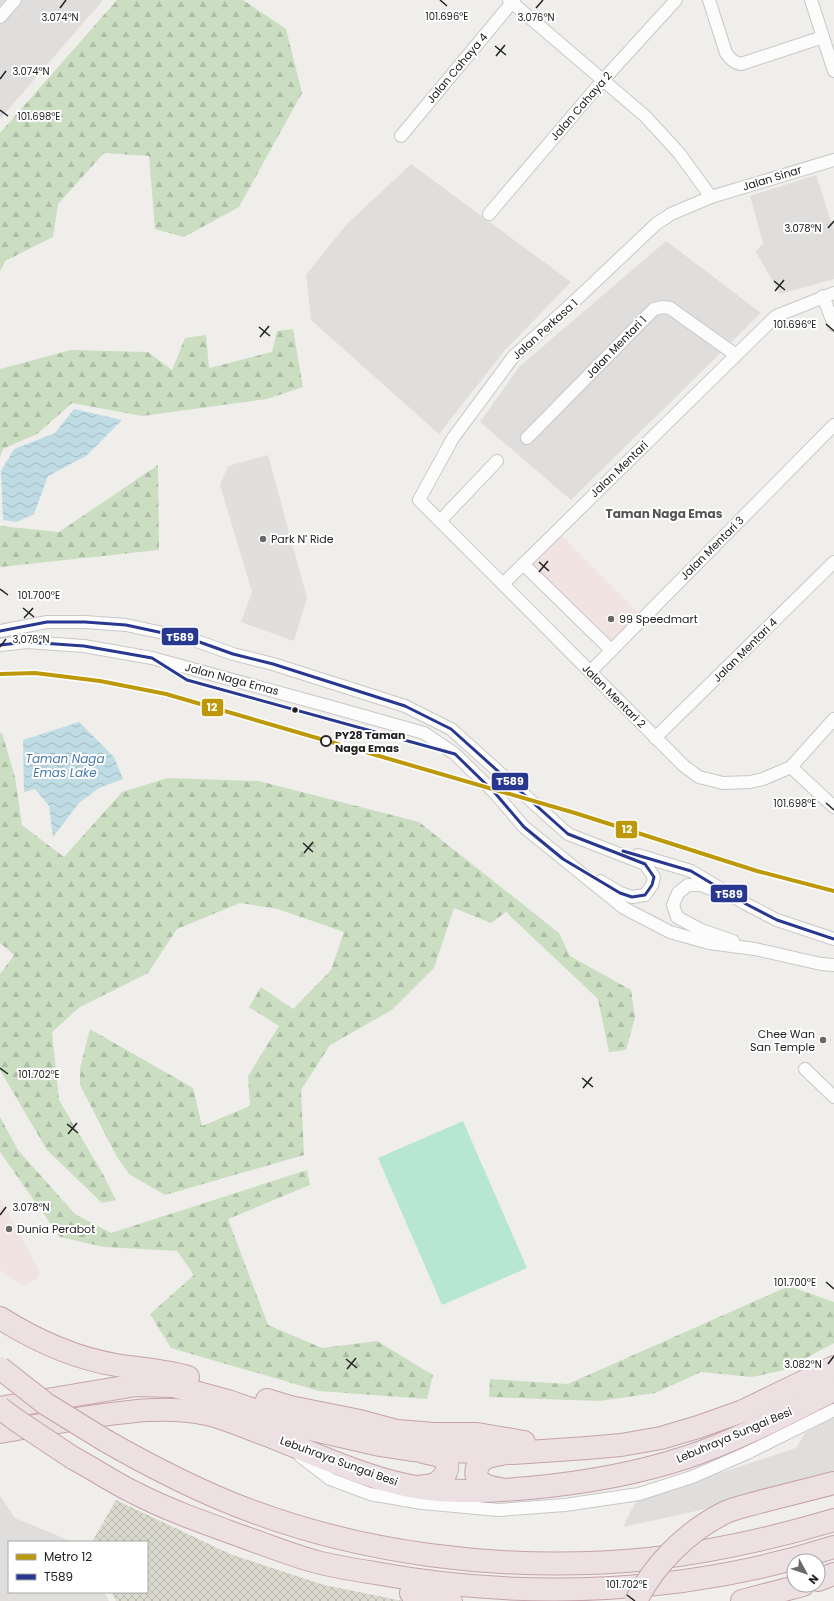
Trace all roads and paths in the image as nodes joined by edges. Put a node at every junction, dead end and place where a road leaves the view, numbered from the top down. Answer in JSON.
{"nodes":[{"id":1,"x":15,"y":0,"type":"edge"},
{"id":2,"x":676,"y":0,"type":"edge"},
{"id":3,"x":709,"y":0,"type":"edge"},
{"id":4,"x":812,"y":0,"type":"edge"},
{"id":5,"x":511,"y":1,"type":"edge"},
{"id":6,"x":0,"y":17,"type":"edge"},
{"id":7,"x":823,"y":37,"type":"junction"},
{"id":8,"x":834,"y":71,"type":"edge"},
{"id":9,"x":603,"y":80,"type":"junction"},
{"id":10,"x":401,"y":136,"type":"dead end"},
{"id":11,"x":834,"y":160,"type":"edge"},
{"id":12,"x":710,"y":197,"type":"junction"},
{"id":13,"x":489,"y":214,"type":"dead end"},
{"id":14,"x":829,"y":294,"type":"edge"},
{"id":15,"x":834,"y":325,"type":"edge"},
{"id":16,"x":736,"y":355,"type":"junction"},
{"id":17,"x":834,"y":425,"type":"edge"},
{"id":18,"x":527,"y":438,"type":"dead end"},
{"id":19,"x":497,"y":461,"type":"dead end"},
{"id":20,"x":419,"y":500,"type":"joint"},
{"id":21,"x":440,"y":521,"type":"junction"},
{"id":22,"x":834,"y":562,"type":"edge"},
{"id":23,"x":523,"y":564,"type":"junction"},
{"id":24,"x":502,"y":584,"type":"junction"},
{"id":25,"x":0,"y":631,"type":"edge"},
{"id":26,"x":0,"y":645,"type":"edge"},
{"id":27,"x":611,"y":650,"type":"junction"},
{"id":28,"x":590,"y":672,"type":"junction"},
{"id":29,"x":834,"y":719,"type":"edge"},
{"id":30,"x":656,"y":738,"type":"junction"},
{"id":31,"x":791,"y":767,"type":"junction"},
{"id":32,"x":834,"y":807,"type":"edge"},
{"id":33,"x":568,"y":834,"type":"junction"},
{"id":34,"x":563,"y":859,"type":"junction"},
{"id":35,"x":746,"y":904,"type":"junction"},
{"id":36,"x":834,"y":939,"type":"edge"},
{"id":37,"x":755,"y":949,"type":"junction"},
{"id":38,"x":834,"y":965,"type":"edge"},
{"id":39,"x":805,"y":1069,"type":"dead end"},
{"id":40,"x":834,"y":1097,"type":"edge"},
{"id":41,"x":0,"y":1318,"type":"edge"},
{"id":42,"x":834,"y":1367,"type":"edge"},
{"id":43,"x":0,"y":1368,"type":"edge"},
{"id":44,"x":834,"y":1390,"type":"edge"},
{"id":45,"x":0,"y":1408,"type":"edge"},
{"id":46,"x":834,"y":1410,"type":"edge"},
{"id":47,"x":0,"y":1432,"type":"edge"},
{"id":48,"x":276,"y":1438,"type":"junction"},
{"id":49,"x":412,"y":1450,"type":"junction"},
{"id":50,"x":561,"y":1450,"type":"junction"},
{"id":51,"x":513,"y":1453,"type":"junction"},
{"id":52,"x":834,"y":1483,"type":"edge"},
{"id":53,"x":418,"y":1487,"type":"junction"},
{"id":54,"x":504,"y":1490,"type":"junction"},
{"id":55,"x":834,"y":1520,"type":"edge"},
{"id":56,"x":834,"y":1547,"type":"edge"},
{"id":57,"x":363,"y":1571,"type":"junction"},
{"id":58,"x":786,"y":1589,"type":"edge"},
{"id":59,"x":451,"y":1601,"type":"edge"},
{"id":60,"x":636,"y":1601,"type":"edge"},
{"id":61,"x":742,"y":1601,"type":"edge"}],
"edges":[{"from":1,"to":6,"type":"street"},
{"from":2,"to":9,"type":"street","name":"Jalan Cahaya 2"},
{"from":3,"to":7,"type":"street"},
{"from":4,"to":7,"type":"street"},
{"from":5,"to":9,"type":"street"},
{"from":5,"to":10,"type":"street","name":"Jalan Cahaya 4"},
{"from":7,"to":8,"type":"street"},
{"from":9,"to":12,"type":"street"},
{"from":9,"to":13,"type":"street","name":"Jalan Cahaya 2"},
{"from":11,"to":12,"type":"street","name":"Jalan Sinar"},
{"from":12,"to":20,"type":"street","name":"Jalan Perkasa 1"},
{"from":14,"to":15,"type":"street"},
{"from":14,"to":16,"type":"street","name":"Jalan Mentari"},
{"from":16,"to":18,"type":"street","name":"Jalan Mentari 1"},
{"from":16,"to":23,"type":"street","name":"Jalan Mentari"},
{"from":17,"to":27,"type":"street","name":"Jalan Mentari 3"},
{"from":19,"to":21,"type":"street"},
{"from":20,"to":21,"type":"street","name":"Jalan Mentari 2"},
{"from":21,"to":24,"type":"street","name":"Jalan Mentari 2"},
{"from":22,"to":30,"type":"street","name":"Jalan Mentari 4"},
{"from":23,"to":24,"type":"street","name":"Jalan Mentari"},
{"from":23,"to":27,"type":"street"},
{"from":24,"to":28,"type":"street","name":"Jalan Mentari 2"},
{"from":25,"to":33,"type":"street"},
{"from":26,"to":34,"type":"street","name":"Jalan Naga Emas"},
{"from":27,"to":28,"type":"street","name":"Jalan Mentari 3"},
{"from":28,"to":30,"type":"street","name":"Jalan Mentari 2"},
{"from":29,"to":31,"type":"street","name":"Jalan Mentari 2"},
{"from":30,"to":31,"type":"street","name":"Jalan Mentari 2"},
{"from":31,"to":32,"type":"street"},
{"from":33,"to":34,"type":"street"},
{"from":33,"to":35,"type":"street"},
{"from":34,"to":37,"type":"street"},
{"from":35,"to":36,"type":"street"},
{"from":35,"to":37,"type":"street"},
{"from":37,"to":38,"type":"street"},
{"from":39,"to":40,"type":"street"},
{"from":41,"to":50,"type":"highway"},
{"from":42,"to":50,"type":"highway","name":"Lebuhraya Sungai Besi"},
{"from":43,"to":55,"type":"highway","bridge":true},
{"from":44,"to":54,"type":"highway","name":"Lebuhraya Sungai Besi"},
{"from":45,"to":49,"type":"highway","name":"Lebuhraya Sungai Besi"},
{"from":45,"to":57,"type":"highway","bridge":true},
{"from":46,"to":48,"type":"street"},
{"from":47,"to":48,"type":"highway","name":"Lebuhraya Sungai Besi"},
{"from":48,"to":53,"type":"highway","name":"Lebuhraya Sungai Besi"},
{"from":49,"to":51,"type":"highway","name":"Lebuhraya Sungai Besi"},
{"from":49,"to":53,"type":"highway"},
{"from":50,"to":51,"type":"highway","name":"Lebuhraya Sungai Besi"},
{"from":51,"to":54,"type":"highway"},
{"from":52,"to":60,"type":"highway","bridge":true},
{"from":53,"to":54,"type":"highway","name":"Lebuhraya Sungai Besi"},
{"from":56,"to":57,"type":"highway"},
{"from":57,"to":59,"type":"highway"},
{"from":58,"to":61,"type":"highway"}]}
